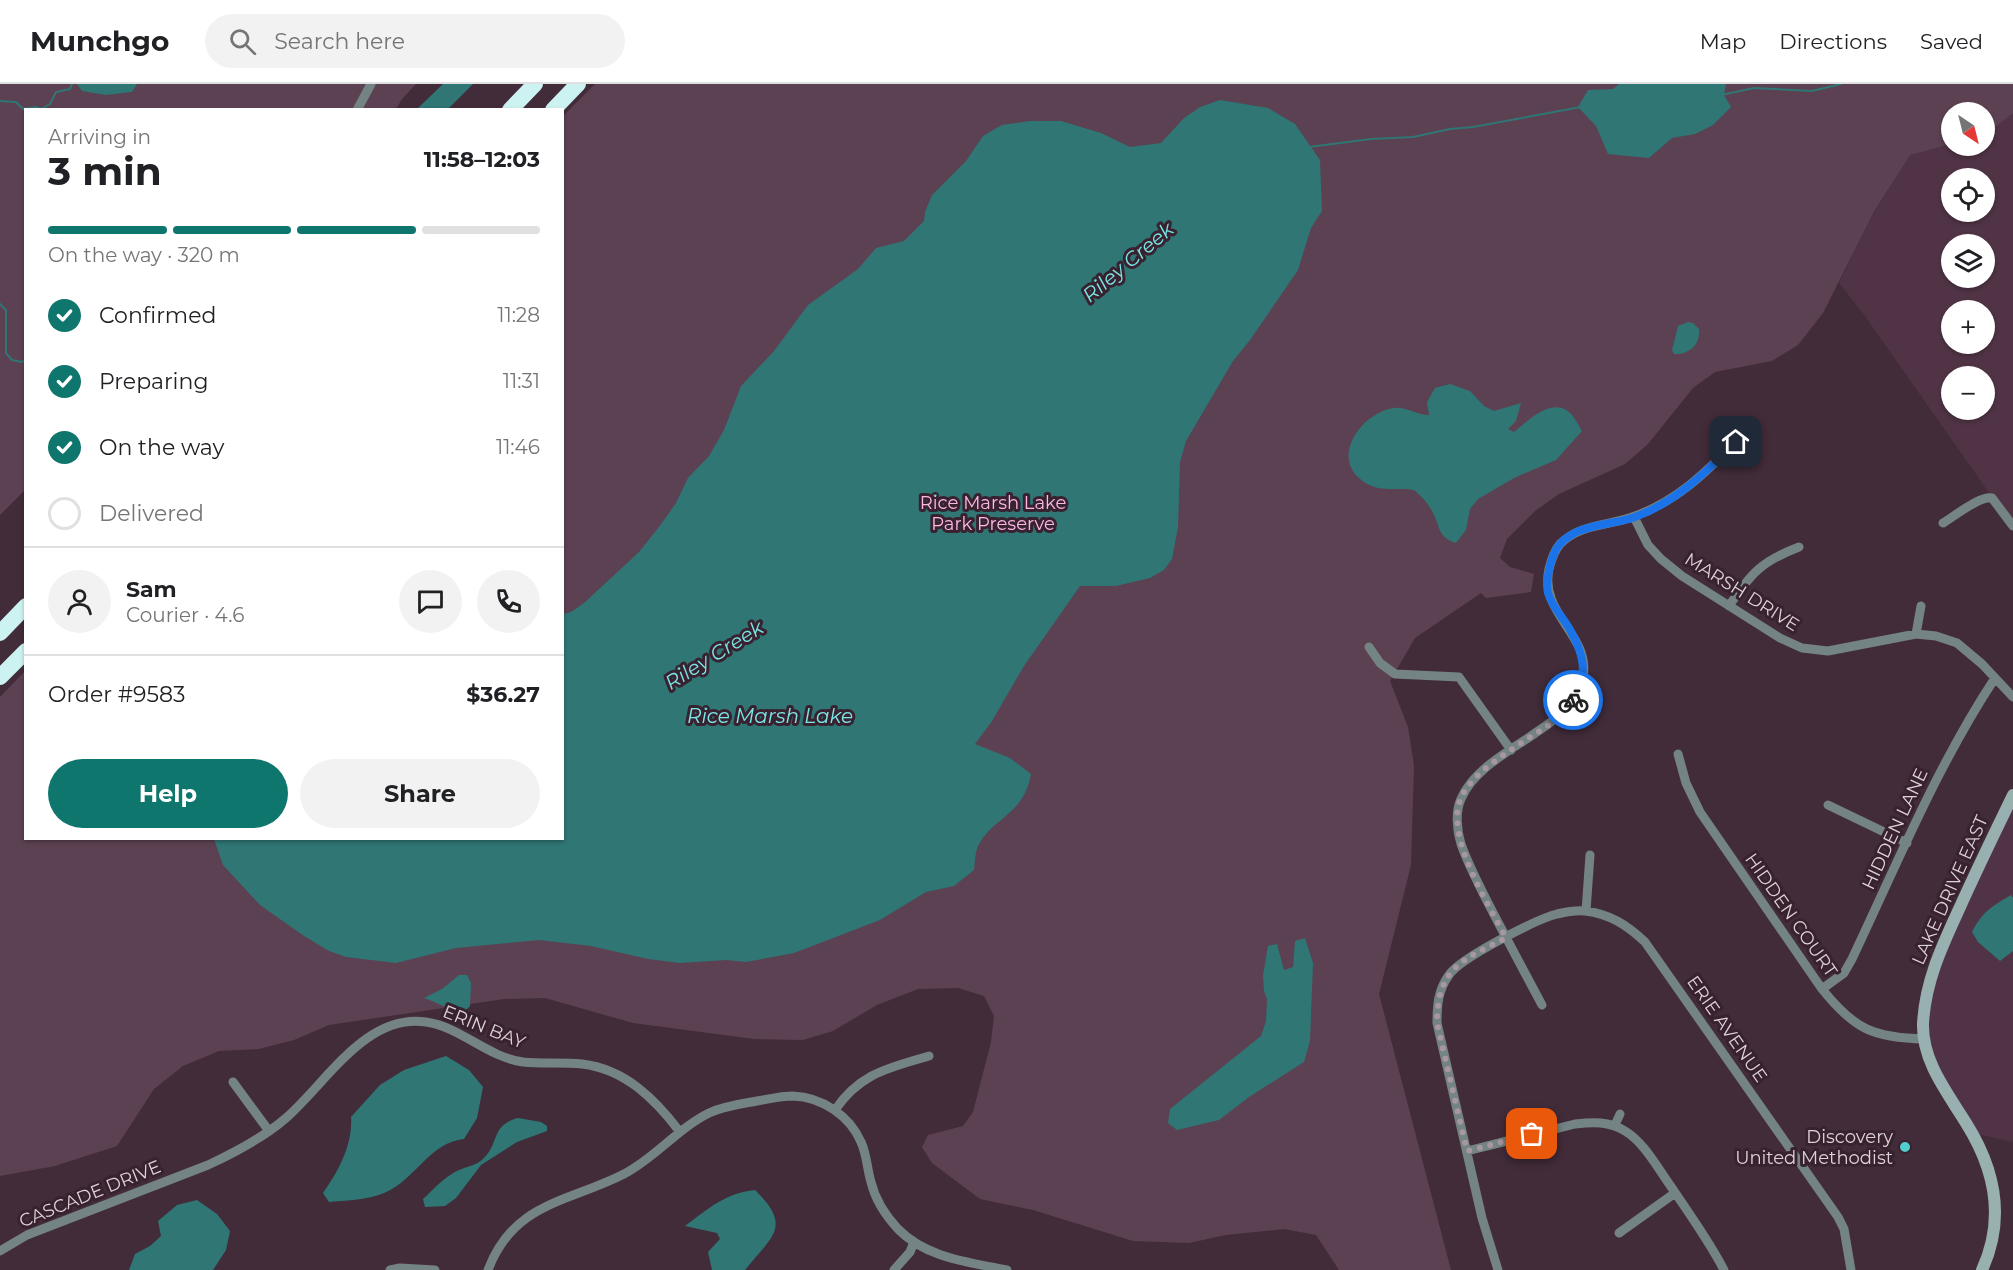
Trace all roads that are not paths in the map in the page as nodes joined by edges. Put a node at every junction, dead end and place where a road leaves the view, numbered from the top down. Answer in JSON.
{"nodes":[{"id":1,"x":371,"y":84,"type":"edge"},
{"id":2,"x":535,"y":84,"type":"edge"},
{"id":3,"x":578,"y":84,"type":"edge"},
{"id":4,"x":358,"y":108,"type":"edge"},
{"id":5,"x":512,"y":108,"type":"edge"},
{"id":6,"x":555,"y":108,"type":"edge"},
{"id":7,"x":1736,"y":442,"type":"dead end"},
{"id":8,"x":1634,"y":517,"type":"junction"},
{"id":9,"x":1942,"y":523,"type":"dead end"},
{"id":10,"x":2013,"y":526,"type":"edge"},
{"id":11,"x":1799,"y":547,"type":"dead end"},
{"id":12,"x":1729,"y":606,"type":"junction"},
{"id":13,"x":1921,"y":606,"type":"dead end"},
{"id":14,"x":24,"y":608,"type":"edge"},
{"id":15,"x":0,"y":633,"type":"edge"},
{"id":16,"x":1916,"y":634,"type":"junction"},
{"id":17,"x":1369,"y":647,"type":"dead end"},
{"id":18,"x":24,"y":653,"type":"edge"},
{"id":19,"x":0,"y":677,"type":"edge"},
{"id":20,"x":1995,"y":678,"type":"junction"},
{"id":21,"x":2013,"y":697,"type":"edge"},
{"id":22,"x":1511,"y":750,"type":"junction"},
{"id":23,"x":1678,"y":754,"type":"dead end"},
{"id":24,"x":2013,"y":795,"type":"edge"},
{"id":25,"x":1828,"y":805,"type":"dead end"},
{"id":26,"x":1907,"y":843,"type":"junction"},
{"id":27,"x":1590,"y":855,"type":"dead end"},
{"id":28,"x":1586,"y":911,"type":"junction"},
{"id":29,"x":1506,"y":938,"type":"junction"},
{"id":30,"x":1822,"y":989,"type":"junction"},
{"id":31,"x":1542,"y":1005,"type":"dead end"},
{"id":32,"x":1925,"y":1040,"type":"junction"},
{"id":33,"x":929,"y":1056,"type":"dead end"},
{"id":34,"x":233,"y":1082,"type":"dead end"},
{"id":35,"x":835,"y":1110,"type":"junction"},
{"id":36,"x":1620,"y":1114,"type":"dead end"},
{"id":37,"x":1615,"y":1125,"type":"junction"},
{"id":38,"x":269,"y":1131,"type":"junction"},
{"id":39,"x":680,"y":1132,"type":"junction"},
{"id":40,"x":1467,"y":1151,"type":"junction"},
{"id":41,"x":194,"y":1171,"type":"joint"},
{"id":42,"x":1675,"y":1193,"type":"junction"},
{"id":43,"x":1619,"y":1233,"type":"dead end"},
{"id":44,"x":914,"y":1242,"type":"junction"},
{"id":45,"x":0,"y":1251,"type":"edge"},
{"id":46,"x":390,"y":1270,"type":"edge"},
{"id":47,"x":435,"y":1270,"type":"edge"},
{"id":48,"x":488,"y":1270,"type":"edge"},
{"id":49,"x":894,"y":1270,"type":"edge"},
{"id":50,"x":1007,"y":1270,"type":"edge"},
{"id":51,"x":1498,"y":1270,"type":"edge"},
{"id":52,"x":1724,"y":1270,"type":"edge"},
{"id":53,"x":1851,"y":1270,"type":"edge"},
{"id":54,"x":1982,"y":1270,"type":"edge"}],
"edges":[{"from":1,"to":4,"type":"street"},
{"from":2,"to":5,"type":"highway"},
{"from":3,"to":6,"type":"highway"},
{"from":7,"to":8,"type":"street"},
{"from":8,"to":12,"type":"street","name":"MARSH DRIVE"},
{"from":8,"to":22,"type":"street"},
{"from":9,"to":10,"type":"street"},
{"from":11,"to":12,"type":"street"},
{"from":12,"to":16,"type":"street","name":"MARSH DRIVE"},
{"from":13,"to":16,"type":"street"},
{"from":14,"to":15,"type":"highway"},
{"from":16,"to":20,"type":"street","name":"MARSH DRIVE"},
{"from":17,"to":22,"type":"street"},
{"from":18,"to":19,"type":"highway"},
{"from":20,"to":21,"type":"street","name":"MARSH DRIVE"},
{"from":20,"to":26,"type":"street","name":"HIDDEN LANE"},
{"from":22,"to":29,"type":"street"},
{"from":23,"to":30,"type":"street","name":"HIDDEN COURT"},
{"from":24,"to":32,"type":"street","name":"LAKE DRIVE EAST"},
{"from":25,"to":26,"type":"street"},
{"from":26,"to":30,"type":"street","name":"HIDDEN LANE"},
{"from":27,"to":28,"type":"street"},
{"from":28,"to":29,"type":"street","name":"ERIE AVENUE"},
{"from":28,"to":53,"type":"street","name":"ERIE AVENUE"},
{"from":29,"to":31,"type":"street"},
{"from":29,"to":40,"type":"street","name":"ERIE AVENUE"},
{"from":30,"to":32,"type":"street","name":"HIDDEN COURT"},
{"from":32,"to":54,"type":"street","name":"LAKE DRIVE EAST"},
{"from":33,"to":35,"type":"street"},
{"from":34,"to":38,"type":"street"},
{"from":35,"to":39,"type":"street"},
{"from":35,"to":44,"type":"street"},
{"from":36,"to":37,"type":"street"},
{"from":37,"to":40,"type":"street"},
{"from":37,"to":42,"type":"street"},
{"from":38,"to":39,"type":"street","name":"ERIN BAY"},
{"from":38,"to":41,"type":"street","name":"ERIN BAY"},
{"from":39,"to":48,"type":"street"},
{"from":40,"to":51,"type":"street","name":"ERIE AVENUE"},
{"from":41,"to":45,"type":"street","name":"CASCADE DRIVE"},
{"from":42,"to":43,"type":"street"},
{"from":42,"to":52,"type":"street"},
{"from":44,"to":49,"type":"street"},
{"from":44,"to":50,"type":"street"},
{"from":46,"to":47,"type":"street"}]}
